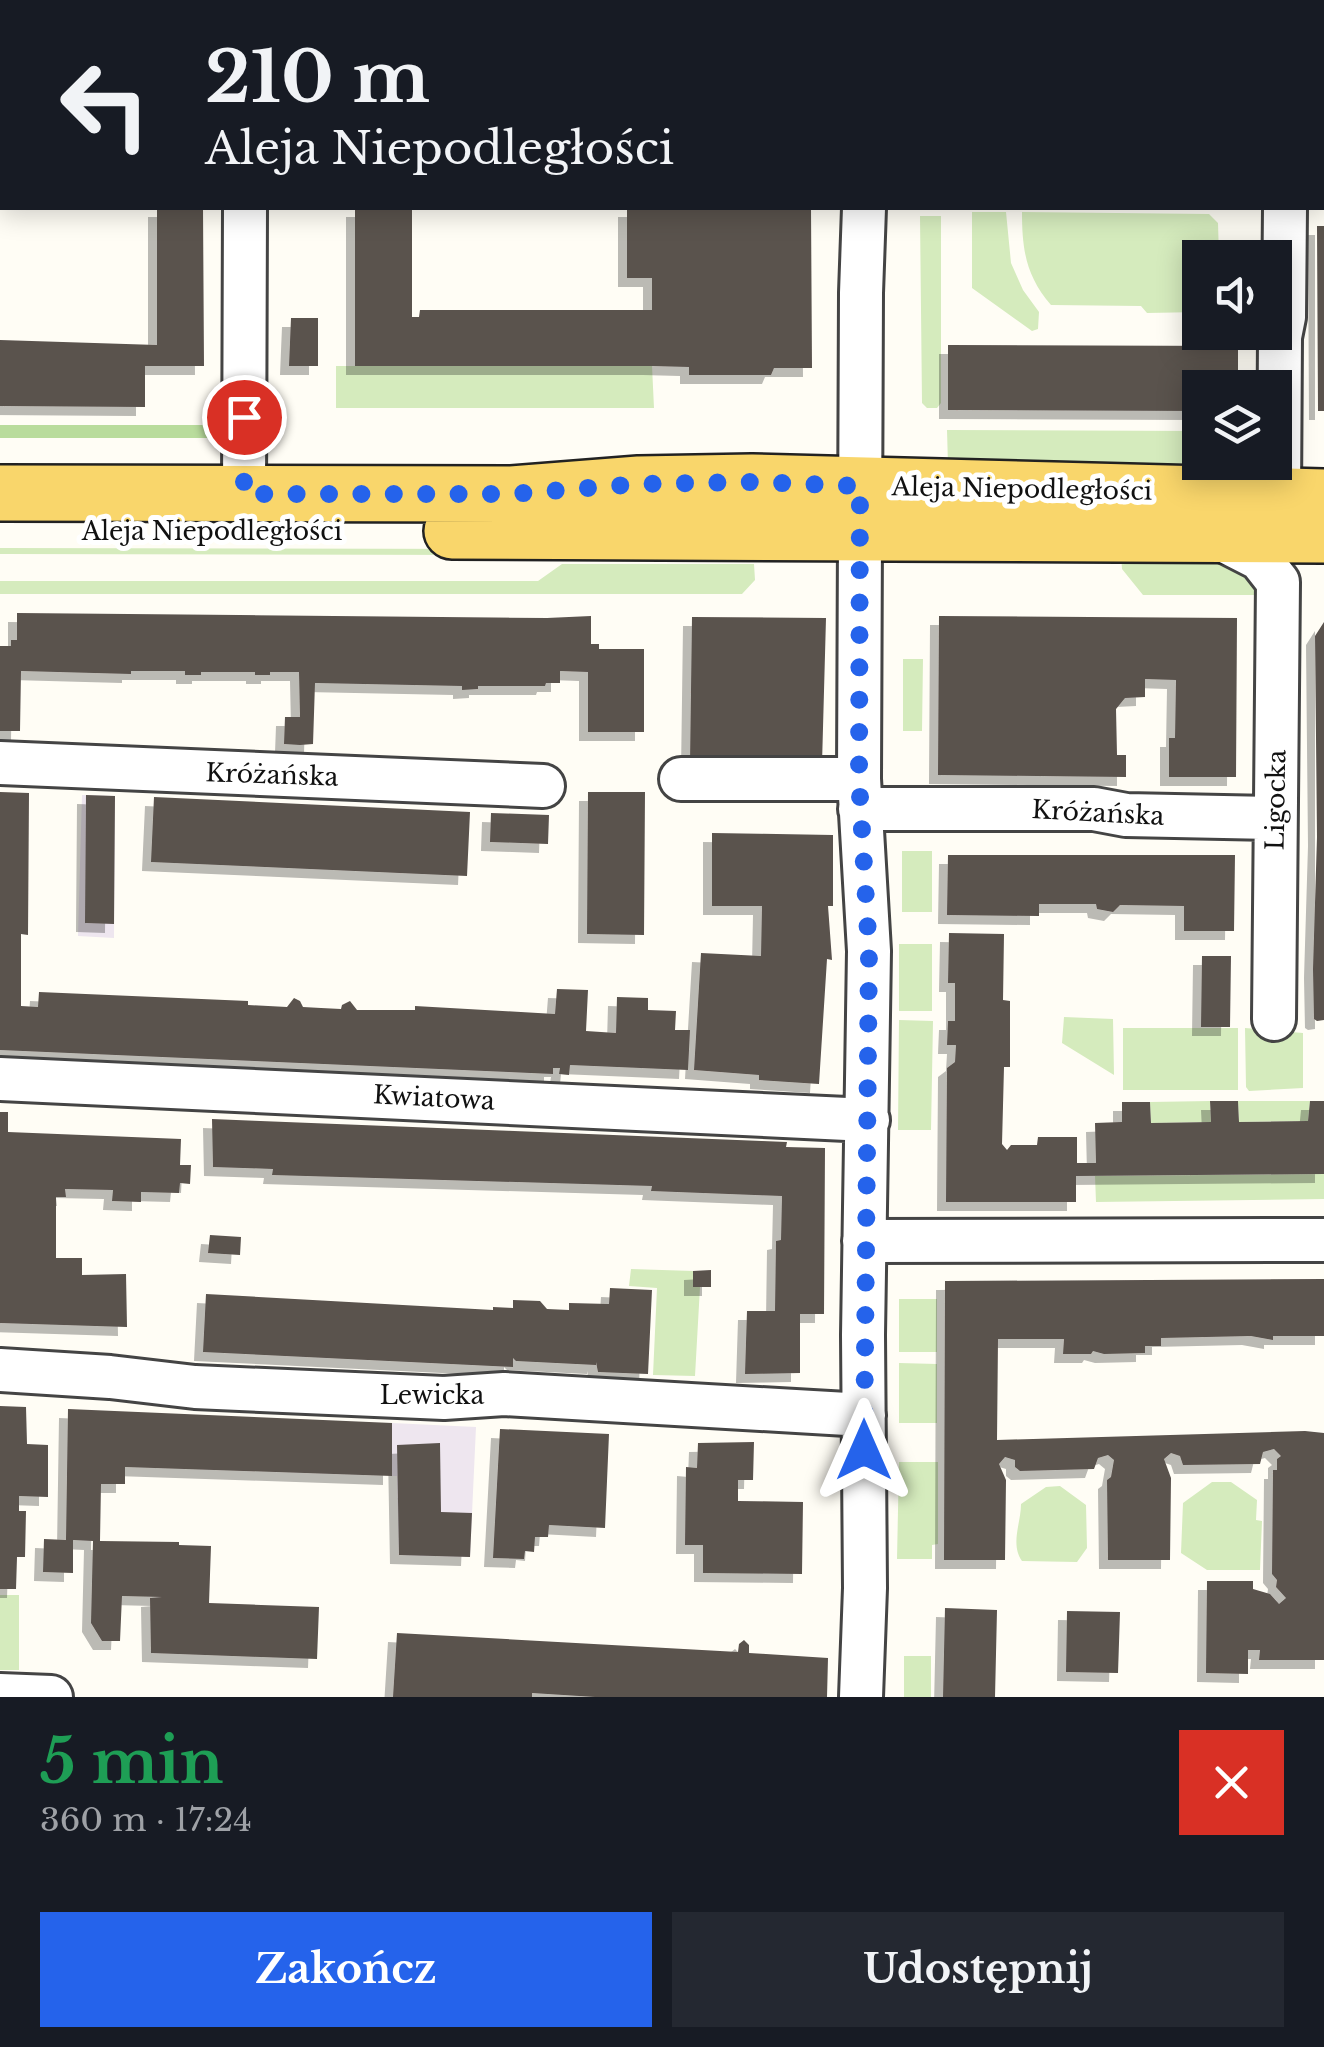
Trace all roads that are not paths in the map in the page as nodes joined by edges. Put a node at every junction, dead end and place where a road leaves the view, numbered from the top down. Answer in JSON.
{"nodes":[{"id":1,"x":244,"y":210,"type":"edge"},
{"id":2,"x":864,"y":210,"type":"edge"},
{"id":3,"x":1285,"y":210,"type":"edge"},
{"id":4,"x":0,"y":493,"type":"edge"},
{"id":5,"x":244,"y":494,"type":"junction"},
{"id":6,"x":1301,"y":497,"type":"edge"},
{"id":7,"x":860,"y":509,"type":"junction"},
{"id":8,"x":0,"y":530,"type":"edge"},
{"id":9,"x":1210,"y":534,"type":"junction"},
{"id":10,"x":1324,"y":536,"type":"edge"},
{"id":11,"x":1278,"y":582,"type":"junction"},
{"id":12,"x":0,"y":763,"type":"edge"},
{"id":13,"x":682,"y":779,"type":"dead end"},
{"id":14,"x":544,"y":786,"type":"dead end"},
{"id":15,"x":860,"y":794,"type":"junction"},
{"id":16,"x":1275,"y":818,"type":"junction"},
{"id":17,"x":1274,"y":1019,"type":"dead end"},
{"id":18,"x":0,"y":1079,"type":"edge"},
{"id":19,"x":868,"y":1120,"type":"junction"},
{"id":20,"x":1324,"y":1240,"type":"edge"},
{"id":21,"x":864,"y":1241,"type":"junction"},
{"id":22,"x":0,"y":1370,"type":"edge"},
{"id":23,"x":864,"y":1415,"type":"junction"},
{"id":24,"x":0,"y":1695,"type":"edge"},
{"id":25,"x":51,"y":1697,"type":"edge"},
{"id":26,"x":861,"y":1697,"type":"edge"}],
"edges":[{"from":1,"to":5,"type":"street"},
{"from":2,"to":7,"type":"street"},
{"from":3,"to":6,"type":"street"},
{"from":4,"to":5,"type":"main road","name":"Aleja Niepodległości"},
{"from":5,"to":7,"type":"main road","name":"Aleja Niepodległości"},
{"from":6,"to":7,"type":"main road","name":"Aleja Niepodległości"},
{"from":7,"to":8,"type":"main road","name":"Aleja Niepodległości"},
{"from":7,"to":9,"type":"main road","name":"Aleja Niepodległości"},
{"from":7,"to":15,"type":"street"},
{"from":9,"to":10,"type":"main road","name":"Aleja Niepodległości"},
{"from":9,"to":11,"type":"street"},
{"from":10,"to":11,"type":"street"},
{"from":11,"to":16,"type":"street","name":"Ligocka"},
{"from":12,"to":14,"type":"street","name":"Króżańska"},
{"from":13,"to":15,"type":"street","name":"Króżańska"},
{"from":15,"to":16,"type":"street","name":"Króżańska"},
{"from":15,"to":19,"type":"street"},
{"from":16,"to":17,"type":"street","name":"Ligocka"},
{"from":18,"to":19,"type":"street","name":"Kwiatowa"},
{"from":19,"to":21,"type":"street"},
{"from":20,"to":21,"type":"street"},
{"from":21,"to":23,"type":"street"},
{"from":22,"to":23,"type":"street","name":"Lewicka"},
{"from":23,"to":26,"type":"street"},
{"from":24,"to":25,"type":"street"}]}
